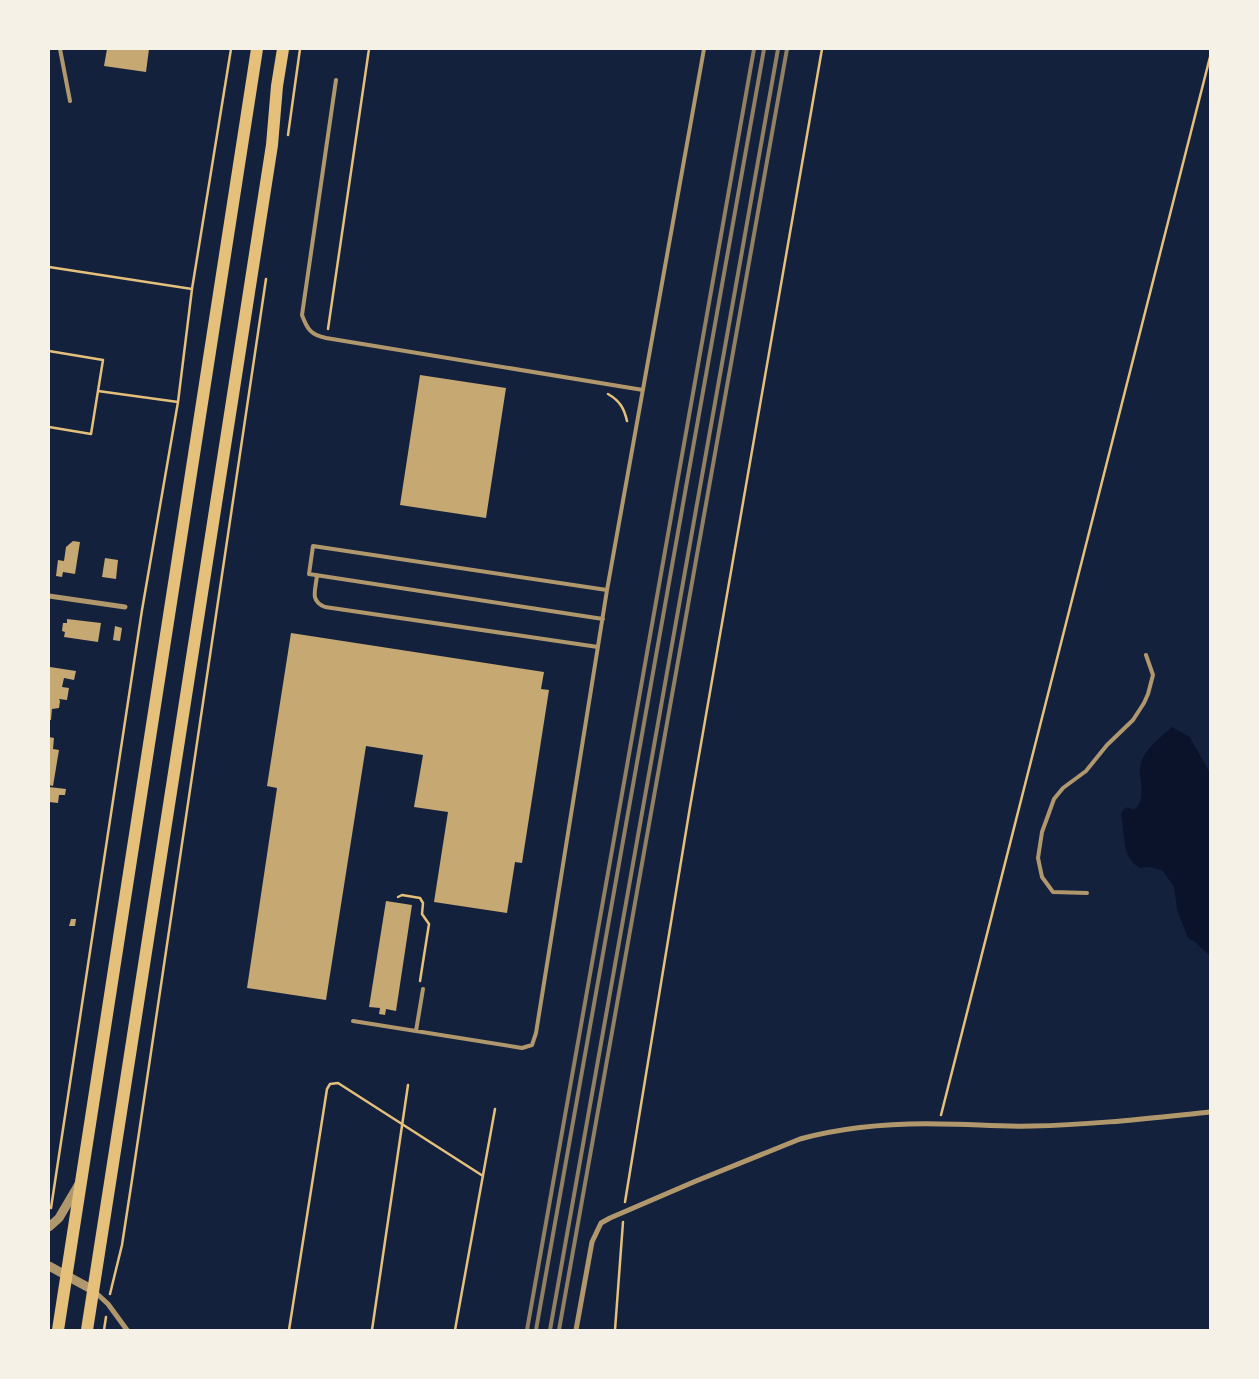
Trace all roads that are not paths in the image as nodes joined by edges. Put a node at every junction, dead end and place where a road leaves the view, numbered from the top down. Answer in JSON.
{"nodes":[{"id":1,"x":60,"y":49,"type":"edge"},
{"id":2,"x":257,"y":49,"type":"edge"},
{"id":3,"x":283,"y":49,"type":"edge"},
{"id":4,"x":704,"y":49,"type":"edge"},
{"id":5,"x":336,"y":80,"type":"dead end"},
{"id":6,"x":70,"y":101,"type":"dead end"},
{"id":7,"x":643,"y":390,"type":"junction"},
{"id":8,"x":317,"y":575,"type":"junction"},
{"id":9,"x":608,"y":590,"type":"junction"},
{"id":10,"x":49,"y":596,"type":"edge"},
{"id":11,"x":125,"y":607,"type":"dead end"},
{"id":12,"x":603,"y":619,"type":"junction"},
{"id":13,"x":598,"y":647,"type":"junction"},
{"id":14,"x":1146,"y":655,"type":"dead end"},
{"id":15,"x":1087,"y":893,"type":"dead end"},
{"id":16,"x":423,"y":989,"type":"road end"},
{"id":17,"x":352,"y":1021,"type":"dead end"},
{"id":18,"x":416,"y":1031,"type":"junction"},
{"id":19,"x":1210,"y":1112,"type":"edge"},
{"id":20,"x":81,"y":1180,"type":"junction"},
{"id":21,"x":49,"y":1227,"type":"edge"},
{"id":22,"x":49,"y":1266,"type":"edge"},
{"id":23,"x":66,"y":1275,"type":"junction"},
{"id":24,"x":93,"y":1290,"type":"junction"},
{"id":25,"x":58,"y":1330,"type":"edge"},
{"id":26,"x":88,"y":1330,"type":"edge"},
{"id":27,"x":127,"y":1330,"type":"edge"},
{"id":28,"x":576,"y":1330,"type":"edge"}],
"edges":[{"from":1,"to":6,"type":"lane"},
{"from":2,"to":20,"type":"main road"},
{"from":3,"to":24,"type":"main road"},
{"from":4,"to":7,"type":"lane"},
{"from":5,"to":7,"type":"lane"},
{"from":7,"to":9,"type":"lane"},
{"from":8,"to":9,"type":"lane"},
{"from":8,"to":12,"type":"lane"},
{"from":8,"to":13,"type":"lane"},
{"from":9,"to":12,"type":"lane"},
{"from":10,"to":11,"type":"street"},
{"from":12,"to":13,"type":"lane"},
{"from":13,"to":18,"type":"lane"},
{"from":14,"to":15,"type":"lane"},
{"from":16,"to":18,"type":"lane"},
{"from":17,"to":18,"type":"lane"},
{"from":19,"to":28,"type":"street"},
{"from":20,"to":21,"type":"street"},
{"from":20,"to":23,"type":"main road"},
{"from":22,"to":23,"type":"street"},
{"from":23,"to":24,"type":"street"},
{"from":23,"to":25,"type":"main road"},
{"from":24,"to":26,"type":"main road"},
{"from":24,"to":27,"type":"street"}]}
